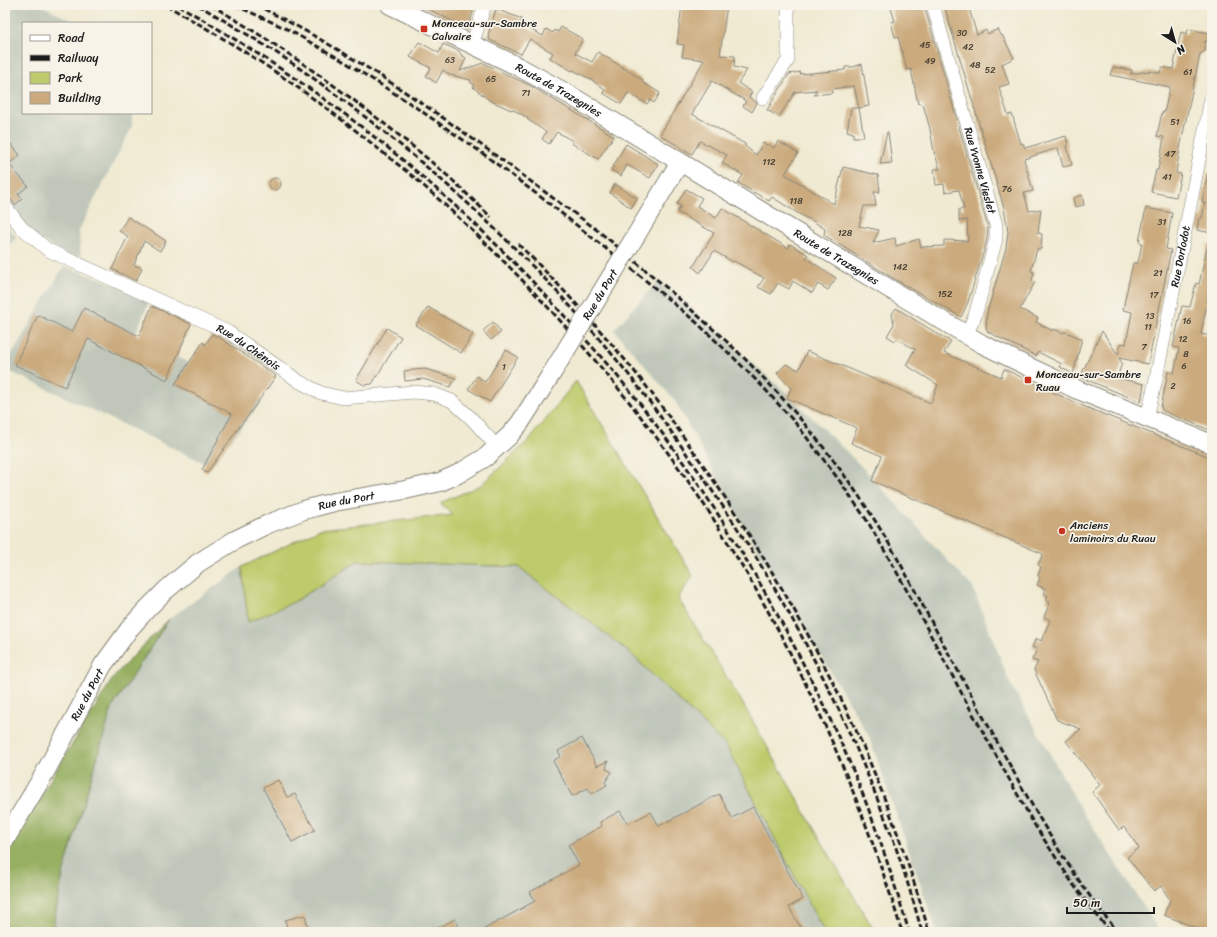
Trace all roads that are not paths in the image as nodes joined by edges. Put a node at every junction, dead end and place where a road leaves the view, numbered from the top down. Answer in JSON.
{"nodes":[{"id":1,"x":390,"y":5,"type":"edge"},
{"id":2,"x":485,"y":5,"type":"edge"},
{"id":3,"x":788,"y":5,"type":"edge"},
{"id":4,"x":933,"y":5,"type":"edge"},
{"id":5,"x":472,"y":44,"type":"junction"},
{"id":6,"x":1212,"y":94,"type":"edge"},
{"id":7,"x":763,"y":98,"type":"dead end"},
{"id":8,"x":680,"y":162,"type":"junction"},
{"id":9,"x":5,"y":206,"type":"edge"},
{"id":10,"x":966,"y":335,"type":"junction"},
{"id":11,"x":1147,"y":418,"type":"junction"},
{"id":12,"x":1212,"y":444,"type":"edge"},
{"id":13,"x":498,"y":448,"type":"junction"},
{"id":14,"x":5,"y":840,"type":"edge"}],
"edges":[{"from":1,"to":5,"type":"main road","name":"Route de Trazegnies"},
{"from":2,"to":5,"type":"street"},
{"from":3,"to":7,"type":"street"},
{"from":4,"to":10,"type":"street","name":"Rue Yvonne Vieslet"},
{"from":5,"to":8,"type":"main road","name":"Route de Trazegnies"},
{"from":6,"to":11,"type":"street","name":"Rue Dorlodot"},
{"from":8,"to":10,"type":"main road","name":"Route de Trazegnies"},
{"from":8,"to":13,"type":"main road","name":"Rue du Port","bridge":true},
{"from":9,"to":13,"type":"street","name":"Rue du Chênois"},
{"from":10,"to":11,"type":"main road","name":"Route de Trazegnies"},
{"from":11,"to":12,"type":"main road","name":"Route de Trazegnies"},
{"from":13,"to":14,"type":"main road","name":"Rue du Port"}]}
